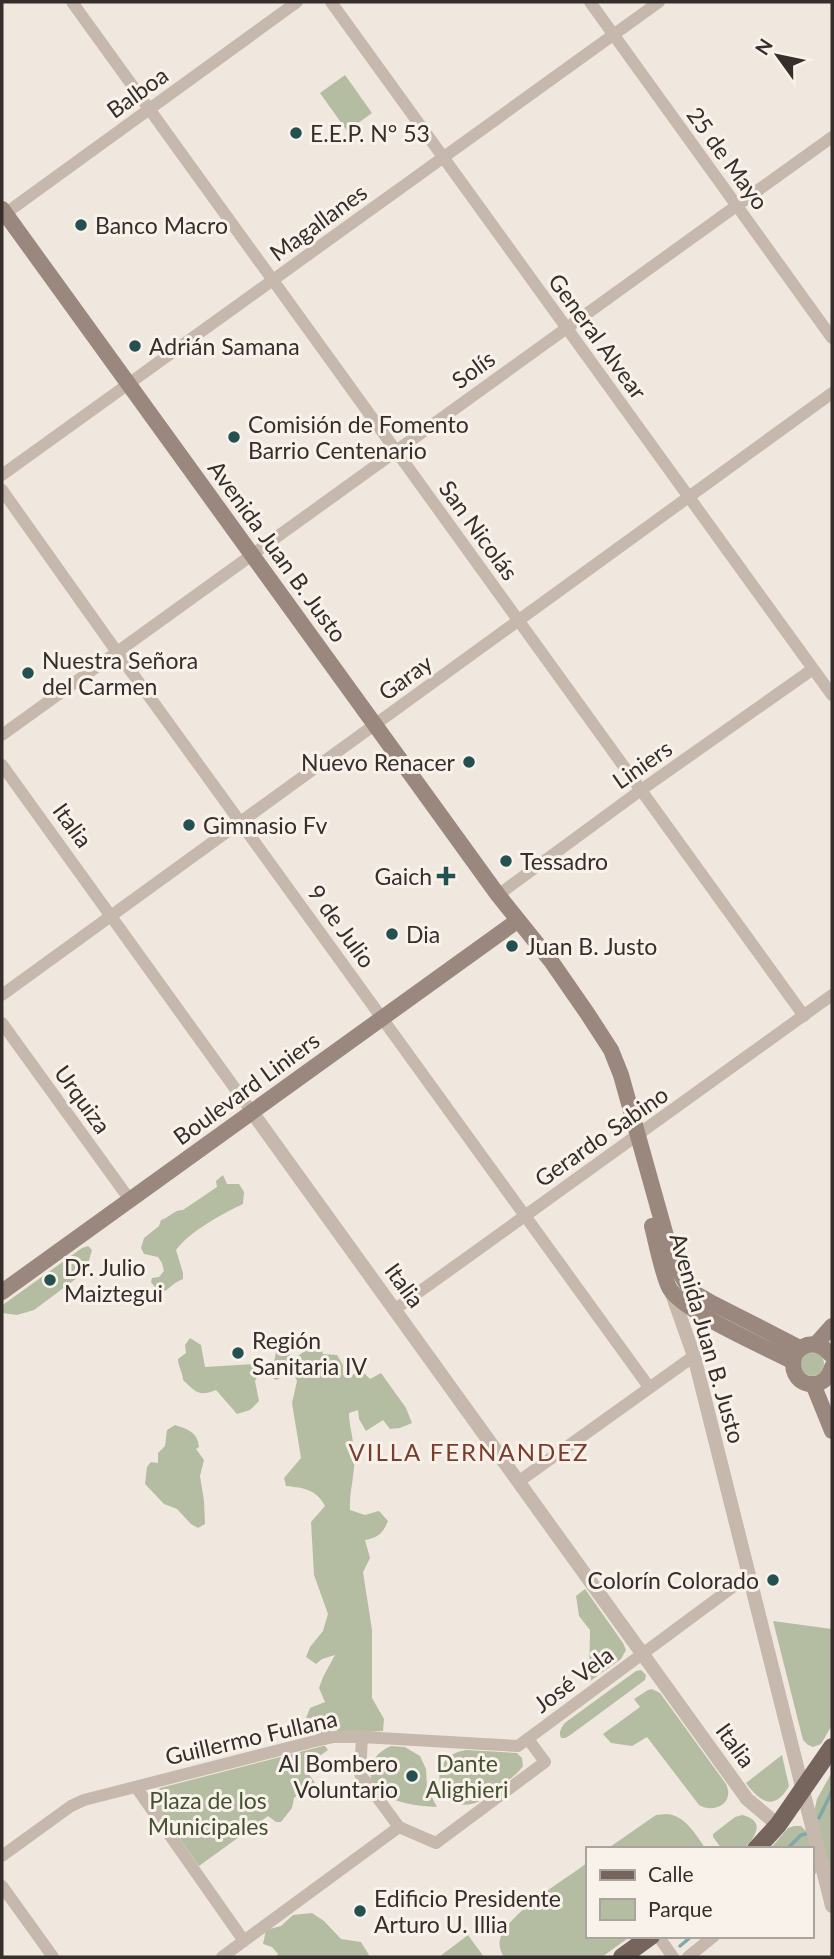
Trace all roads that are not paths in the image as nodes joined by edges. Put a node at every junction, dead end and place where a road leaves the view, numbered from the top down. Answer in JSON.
{"nodes":[{"id":1,"x":72,"y":2,"type":"edge"},
{"id":2,"x":297,"y":2,"type":"edge"},
{"id":3,"x":331,"y":2,"type":"edge"},
{"id":4,"x":590,"y":2,"type":"edge"},
{"id":5,"x":659,"y":2,"type":"edge"},
{"id":6,"x":613,"y":34,"type":"junction"},
{"id":7,"x":149,"y":109,"type":"junction"},
{"id":8,"x":832,"y":137,"type":"edge"},
{"id":9,"x":443,"y":158,"type":"junction"},
{"id":10,"x":737,"y":205,"type":"junction"},
{"id":11,"x":3,"y":213,"type":"edge"},
{"id":12,"x":272,"y":280,"type":"junction"},
{"id":13,"x":566,"y":328,"type":"junction"},
{"id":14,"x":832,"y":338,"type":"edge"},
{"id":15,"x":129,"y":384,"type":"junction"},
{"id":16,"x":832,"y":393,"type":"edge"},
{"id":17,"x":396,"y":451,"type":"junction"},
{"id":18,"x":2,"y":475,"type":"edge"},
{"id":19,"x":2,"y":490,"type":"edge"},
{"id":20,"x":688,"y":497,"type":"junction"},
{"id":21,"x":251,"y":555,"type":"junction"},
{"id":22,"x":519,"y":620,"type":"junction"},
{"id":23,"x":117,"y":652,"type":"junction"},
{"id":24,"x":813,"y":669,"type":"junction"},
{"id":25,"x":832,"y":695,"type":"edge"},
{"id":26,"x":376,"y":724,"type":"junction"},
{"id":27,"x":2,"y":735,"type":"edge"},
{"id":28,"x":2,"y":765,"type":"edge"},
{"id":29,"x":641,"y":790,"type":"junction"},
{"id":30,"x":241,"y":823,"type":"junction"},
{"id":31,"x":498,"y":895,"type":"junction"},
{"id":32,"x":111,"y":915,"type":"junction"},
{"id":33,"x":517,"y":921,"type":"junction"},
{"id":34,"x":2,"y":995,"type":"edge"},
{"id":35,"x":832,"y":995,"type":"edge"},
{"id":36,"x":804,"y":1016,"type":"junction"},
{"id":37,"x":383,"y":1018,"type":"junction"},
{"id":38,"x":2,"y":1023,"type":"edge"},
{"id":39,"x":252,"y":1112,"type":"junction"},
{"id":40,"x":633,"y":1140,"type":"junction"},
{"id":41,"x":130,"y":1200,"type":"junction"},
{"id":42,"x":525,"y":1216,"type":"junction"},
{"id":43,"x":3,"y":1288,"type":"edge"},
{"id":44,"x":670,"y":1289,"type":"junction"},
{"id":45,"x":394,"y":1310,"type":"junction"},
{"id":46,"x":832,"y":1326,"type":"edge"},
{"id":47,"x":803,"y":1351,"type":"junction"},
{"id":48,"x":694,"y":1356,"type":"junction"},
{"id":49,"x":828,"y":1368,"type":"edge"},
{"id":50,"x":649,"y":1387,"type":"junction"},
{"id":51,"x":832,"y":1431,"type":"edge"},
{"id":52,"x":518,"y":1482,"type":"junction"},
{"id":53,"x":749,"y":1575,"type":"junction"},
{"id":54,"x":642,"y":1653,"type":"junction"},
{"id":55,"x":362,"y":1737,"type":"junction"},
{"id":56,"x":528,"y":1739,"type":"junction"},
{"id":57,"x":832,"y":1747,"type":"edge"},
{"id":58,"x":136,"y":1787,"type":"junction"},
{"id":59,"x":804,"y":1790,"type":"junction"},
{"id":60,"x":778,"y":1825,"type":"junction"},
{"id":61,"x":399,"y":1828,"type":"junction"},
{"id":62,"x":757,"y":1847,"type":"edge"},
{"id":63,"x":2,"y":1856,"type":"edge"},
{"id":64,"x":2,"y":1886,"type":"edge"},
{"id":65,"x":832,"y":1906,"type":"edge"},
{"id":66,"x":648,"y":1938,"type":"edge"},
{"id":67,"x":659,"y":1938,"type":"edge"},
{"id":68,"x":712,"y":1938,"type":"edge"},
{"id":69,"x":244,"y":1941,"type":"junction"},
{"id":70,"x":53,"y":1957,"type":"edge"},
{"id":71,"x":222,"y":1957,"type":"edge"},
{"id":72,"x":622,"y":1957,"type":"edge"},
{"id":73,"x":673,"y":1957,"type":"edge"},
{"id":74,"x":688,"y":1957,"type":"edge"}],
"edges":[{"from":1,"to":7,"type":"street","name":"San Nicolás"},
{"from":2,"to":7,"type":"street","name":"Balboa"},
{"from":3,"to":9,"type":"street","name":"General Alvear"},
{"from":4,"to":6,"type":"street","name":"25 de Mayo"},
{"from":5,"to":6,"type":"street","name":"Magallanes"},
{"from":6,"to":9,"type":"street","name":"Magallanes"},
{"from":6,"to":10,"type":"street","name":"25 de Mayo"},
{"from":7,"to":11,"type":"street","name":"Balboa"},
{"from":7,"to":12,"type":"street","name":"San Nicolás"},
{"from":8,"to":10,"type":"street","name":"Solís"},
{"from":9,"to":12,"type":"street","name":"Magallanes"},
{"from":9,"to":13,"type":"street","name":"General Alvear"},
{"from":10,"to":13,"type":"street","name":"Solís"},
{"from":10,"to":14,"type":"street","name":"25 de Mayo"},
{"from":11,"to":15,"type":"main road","name":"Avenida Juan B. Justo"},
{"from":12,"to":15,"type":"street","name":"Magallanes"},
{"from":12,"to":17,"type":"street","name":"San Nicolás"},
{"from":13,"to":17,"type":"street","name":"Solís"},
{"from":13,"to":20,"type":"street","name":"General Alvear"},
{"from":15,"to":18,"type":"street","name":"Magallanes"},
{"from":15,"to":21,"type":"main road","name":"Avenida Juan B. Justo"},
{"from":16,"to":20,"type":"street","name":"Garay"},
{"from":17,"to":21,"type":"street","name":"Solís"},
{"from":17,"to":22,"type":"street","name":"San Nicolás"},
{"from":19,"to":23,"type":"street","name":"9 de Julio"},
{"from":20,"to":22,"type":"street","name":"Garay"},
{"from":20,"to":24,"type":"street","name":"General Alvear"},
{"from":21,"to":23,"type":"street","name":"Solís"},
{"from":21,"to":26,"type":"main road","name":"Avenida Juan B. Justo"},
{"from":22,"to":26,"type":"street","name":"Garay"},
{"from":22,"to":29,"type":"street","name":"San Nicolás"},
{"from":23,"to":27,"type":"street","name":"Solís"},
{"from":23,"to":30,"type":"street","name":"9 de Julio"},
{"from":24,"to":25,"type":"street","name":"General Alvear"},
{"from":24,"to":29,"type":"street","name":"Liniers"},
{"from":26,"to":30,"type":"street","name":"Garay"},
{"from":26,"to":31,"type":"main road","name":"Avenida Juan B. Justo"},
{"from":28,"to":32,"type":"street","name":"Italia"},
{"from":29,"to":31,"type":"street","name":"Liniers"},
{"from":29,"to":36,"type":"street","name":"San Nicolás"},
{"from":30,"to":32,"type":"street","name":"Garay"},
{"from":30,"to":37,"type":"street","name":"9 de Julio"},
{"from":31,"to":33,"type":"main road","name":"Avenida Juan B. Justo"},
{"from":32,"to":34,"type":"street","name":"Garay"},
{"from":32,"to":39,"type":"street","name":"Italia"},
{"from":33,"to":37,"type":"main road","name":"Boulevard Liniers"},
{"from":33,"to":40,"type":"main road","name":"Avenida Juan B. Justo"},
{"from":35,"to":36,"type":"street","name":"Gerardo Sabino"},
{"from":36,"to":40,"type":"street","name":"Gerardo Sabino"},
{"from":37,"to":39,"type":"main road","name":"Boulevard Liniers"},
{"from":37,"to":42,"type":"street","name":"9 de Julio"},
{"from":38,"to":41,"type":"street","name":"Urquiza"},
{"from":39,"to":41,"type":"main road","name":"Boulevard Liniers"},
{"from":39,"to":45,"type":"street","name":"Italia"},
{"from":40,"to":42,"type":"street","name":"Gerardo Sabino"},
{"from":40,"to":44,"type":"main road","name":"Avenida Juan B. Justo"},
{"from":40,"to":47,"type":"main road","name":"Avenida Juan B. Justo"},
{"from":41,"to":43,"type":"main road","name":"Boulevard Liniers"},
{"from":42,"to":45,"type":"street","name":"Gerardo Sabino"},
{"from":42,"to":50,"type":"street","name":"9 de Julio"},
{"from":44,"to":47,"type":"main road"},
{"from":44,"to":48,"type":"street","name":"Avenida Juan B. Justo"},
{"from":45,"to":52,"type":"street","name":"Italia"},
{"from":46,"to":47,"type":"main road"},
{"from":47,"to":49,"type":"main road"},
{"from":47,"to":49,"type":"main road"},
{"from":48,"to":50,"type":"street"},
{"from":48,"to":53,"type":"street","name":"Avenida Juan B. Justo"},
{"from":49,"to":51,"type":"main road"},
{"from":50,"to":52,"type":"street"},
{"from":52,"to":54,"type":"street","name":"Italia"},
{"from":53,"to":54,"type":"street","name":"José Vela"},
{"from":53,"to":59,"type":"street","name":"Avenida Juan B. Justo"},
{"from":54,"to":56,"type":"street","name":"José Vela"},
{"from":54,"to":60,"type":"street","name":"Italia"},
{"from":55,"to":56,"type":"street","name":"Guillermo Fullana"},
{"from":55,"to":58,"type":"street","name":"Guillermo Fullana"},
{"from":55,"to":61,"type":"street"},
{"from":56,"to":61,"type":"street","name":"José Vela"},
{"from":57,"to":59,"type":"main road"},
{"from":58,"to":63,"type":"street","name":"Guillermo Fullana"},
{"from":58,"to":69,"type":"street"},
{"from":59,"to":60,"type":"main road"},
{"from":59,"to":65,"type":"street","name":"Avenida Juan B. Justo"},
{"from":60,"to":62,"type":"main road"},
{"from":61,"to":69,"type":"street"},
{"from":64,"to":70,"type":"street"},
{"from":66,"to":72,"type":"main road"},
{"from":67,"to":73,"type":"street"},
{"from":68,"to":74,"type":"street"},
{"from":69,"to":71,"type":"street"}]}
